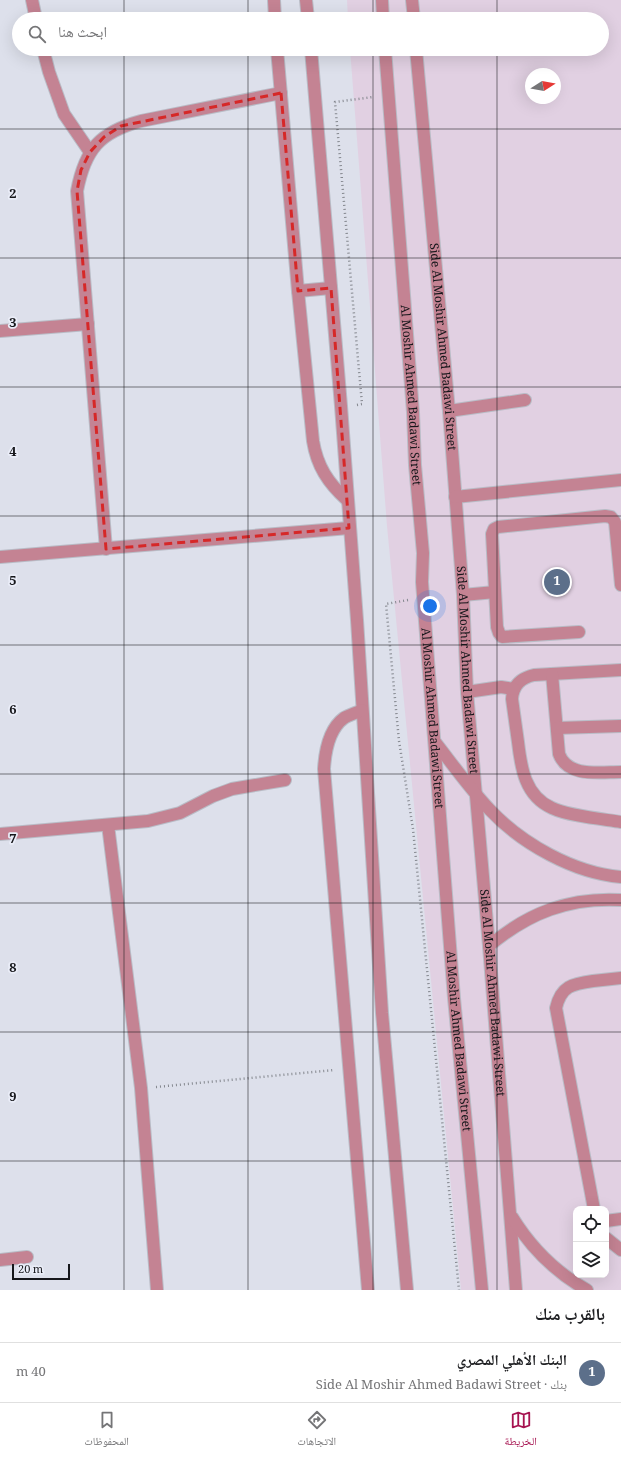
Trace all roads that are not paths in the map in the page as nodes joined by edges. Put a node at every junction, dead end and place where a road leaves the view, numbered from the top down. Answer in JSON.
{"nodes":[{"id":1,"x":32,"y":0,"type":"edge"},
{"id":2,"x":274,"y":0,"type":"edge"},
{"id":3,"x":306,"y":0,"type":"edge"},
{"id":4,"x":382,"y":0,"type":"edge"},
{"id":5,"x":412,"y":0,"type":"edge"},
{"id":6,"x":35,"y":12,"type":"edge"},
{"id":7,"x":275,"y":12,"type":"edge"},
{"id":8,"x":307,"y":12,"type":"edge"},
{"id":9,"x":383,"y":12,"type":"edge"},
{"id":10,"x":413,"y":12,"type":"edge"},
{"id":11,"x":45,"y":56,"type":"edge"},
{"id":12,"x":278,"y":56,"type":"edge"},
{"id":13,"x":311,"y":56,"type":"edge"},
{"id":14,"x":386,"y":56,"type":"edge"},
{"id":15,"x":417,"y":56,"type":"edge"},
{"id":16,"x":281,"y":93,"type":"junction"},
{"id":17,"x":90,"y":152,"type":"junction"},
{"id":18,"x":331,"y":288,"type":"junction"},
{"id":19,"x":298,"y":291,"type":"junction"},
{"id":20,"x":88,"y":324,"type":"junction"},
{"id":21,"x":0,"y":331,"type":"edge"},
{"id":22,"x":525,"y":400,"type":"dead end"},
{"id":23,"x":449,"y":411,"type":"junction"},
{"id":24,"x":621,"y":480,"type":"edge"},
{"id":25,"x":455,"y":497,"type":"junction"},
{"id":26,"x":347,"y":500,"type":"junction"},
{"id":27,"x":349,"y":528,"type":"junction"},
{"id":28,"x":106,"y":549,"type":"junction"},
{"id":29,"x":0,"y":557,"type":"edge"},
{"id":30,"x":621,"y":585,"type":"edge"},
{"id":31,"x":495,"y":592,"type":"junction"},
{"id":32,"x":463,"y":595,"type":"junction"},
{"id":33,"x":579,"y":632,"type":"dead end"},
{"id":34,"x":621,"y":670,"type":"edge"},
{"id":35,"x":552,"y":674,"type":"junction"},
{"id":36,"x":514,"y":689,"type":"junction"},
{"id":37,"x":466,"y":692,"type":"junction"},
{"id":38,"x":362,"y":710,"type":"junction"},
{"id":39,"x":621,"y":726,"type":"edge"},
{"id":40,"x":557,"y":728,"type":"junction"},
{"id":41,"x":435,"y":742,"type":"junction"},
{"id":42,"x":621,"y":772,"type":"edge"},
{"id":43,"x":285,"y":780,"type":"dead end"},
{"id":44,"x":476,"y":794,"type":"junction"},
{"id":45,"x":621,"y":822,"type":"edge"},
{"id":46,"x":108,"y":825,"type":"junction"},
{"id":47,"x":0,"y":834,"type":"edge"},
{"id":48,"x":621,"y":877,"type":"edge"},
{"id":49,"x":621,"y":900,"type":"edge"},
{"id":50,"x":489,"y":946,"type":"junction"},
{"id":51,"x":621,"y":978,"type":"edge"},
{"id":52,"x":593,"y":1206,"type":"edge"},
{"id":53,"x":510,"y":1215,"type":"junction"},
{"id":54,"x":621,"y":1219,"type":"edge"},
{"id":55,"x":609,"y":1221,"type":"edge"},
{"id":56,"x":609,"y":1240,"type":"edge"},
{"id":57,"x":621,"y":1250,"type":"edge"},
{"id":58,"x":27,"y":1257,"type":"dead end"},
{"id":59,"x":0,"y":1260,"type":"edge"},
{"id":60,"x":157,"y":1290,"type":"edge"},
{"id":61,"x":368,"y":1290,"type":"edge"},
{"id":62,"x":407,"y":1290,"type":"edge"},
{"id":63,"x":482,"y":1290,"type":"edge"},
{"id":64,"x":516,"y":1290,"type":"edge"},
{"id":65,"x":587,"y":1290,"type":"edge"}],
"edges":[{"from":1,"to":6,"type":"street"},
{"from":2,"to":7,"type":"street"},
{"from":3,"to":8,"type":"street"},
{"from":4,"to":9,"type":"street"},
{"from":5,"to":10,"type":"street"},
{"from":11,"to":17,"type":"street"},
{"from":12,"to":16,"type":"street"},
{"from":13,"to":18,"type":"street"},
{"from":14,"to":41,"type":"street","name":"Al Moshir Ahmed Badawi Street"},
{"from":15,"to":23,"type":"street","name":"Side Al Moshir Ahmed Badawi Street"},
{"from":16,"to":17,"type":"street"},
{"from":16,"to":19,"type":"street"},
{"from":17,"to":20,"type":"street"},
{"from":18,"to":19,"type":"street"},
{"from":18,"to":26,"type":"street"},
{"from":19,"to":26,"type":"street"},
{"from":20,"to":21,"type":"street"},
{"from":20,"to":28,"type":"street"},
{"from":22,"to":23,"type":"street"},
{"from":23,"to":25,"type":"street","name":"Side Al Moshir Ahmed Badawi Street"},
{"from":24,"to":25,"type":"street"},
{"from":25,"to":32,"type":"street","name":"Side Al Moshir Ahmed Badawi Street"},
{"from":26,"to":27,"type":"street"},
{"from":27,"to":28,"type":"street"},
{"from":27,"to":38,"type":"street"},
{"from":28,"to":29,"type":"street"},
{"from":30,"to":31,"type":"street"},
{"from":31,"to":32,"type":"street"},
{"from":31,"to":33,"type":"street"},
{"from":32,"to":37,"type":"street","name":"Side Al Moshir Ahmed Badawi Street"},
{"from":34,"to":35,"type":"street"},
{"from":35,"to":36,"type":"street"},
{"from":35,"to":40,"type":"street"},
{"from":36,"to":37,"type":"street"},
{"from":36,"to":45,"type":"street"},
{"from":37,"to":44,"type":"street","name":"Side Al Moshir Ahmed Badawi Street"},
{"from":38,"to":61,"type":"street"},
{"from":38,"to":62,"type":"street"},
{"from":39,"to":40,"type":"street"},
{"from":40,"to":42,"type":"street"},
{"from":41,"to":44,"type":"street"},
{"from":41,"to":63,"type":"street","name":"Al Moshir Ahmed Badawi Street"},
{"from":43,"to":46,"type":"street"},
{"from":44,"to":48,"type":"street"},
{"from":44,"to":50,"type":"street","name":"Side Al Moshir Ahmed Badawi Street"},
{"from":46,"to":47,"type":"street"},
{"from":46,"to":60,"type":"street"},
{"from":49,"to":50,"type":"street"},
{"from":50,"to":53,"type":"street","name":"Side Al Moshir Ahmed Badawi Street"},
{"from":51,"to":52,"type":"street"},
{"from":53,"to":64,"type":"street","name":"Side Al Moshir Ahmed Badawi Street"},
{"from":53,"to":65,"type":"street"},
{"from":54,"to":55,"type":"street"},
{"from":56,"to":57,"type":"street"},
{"from":58,"to":59,"type":"street"}]}
